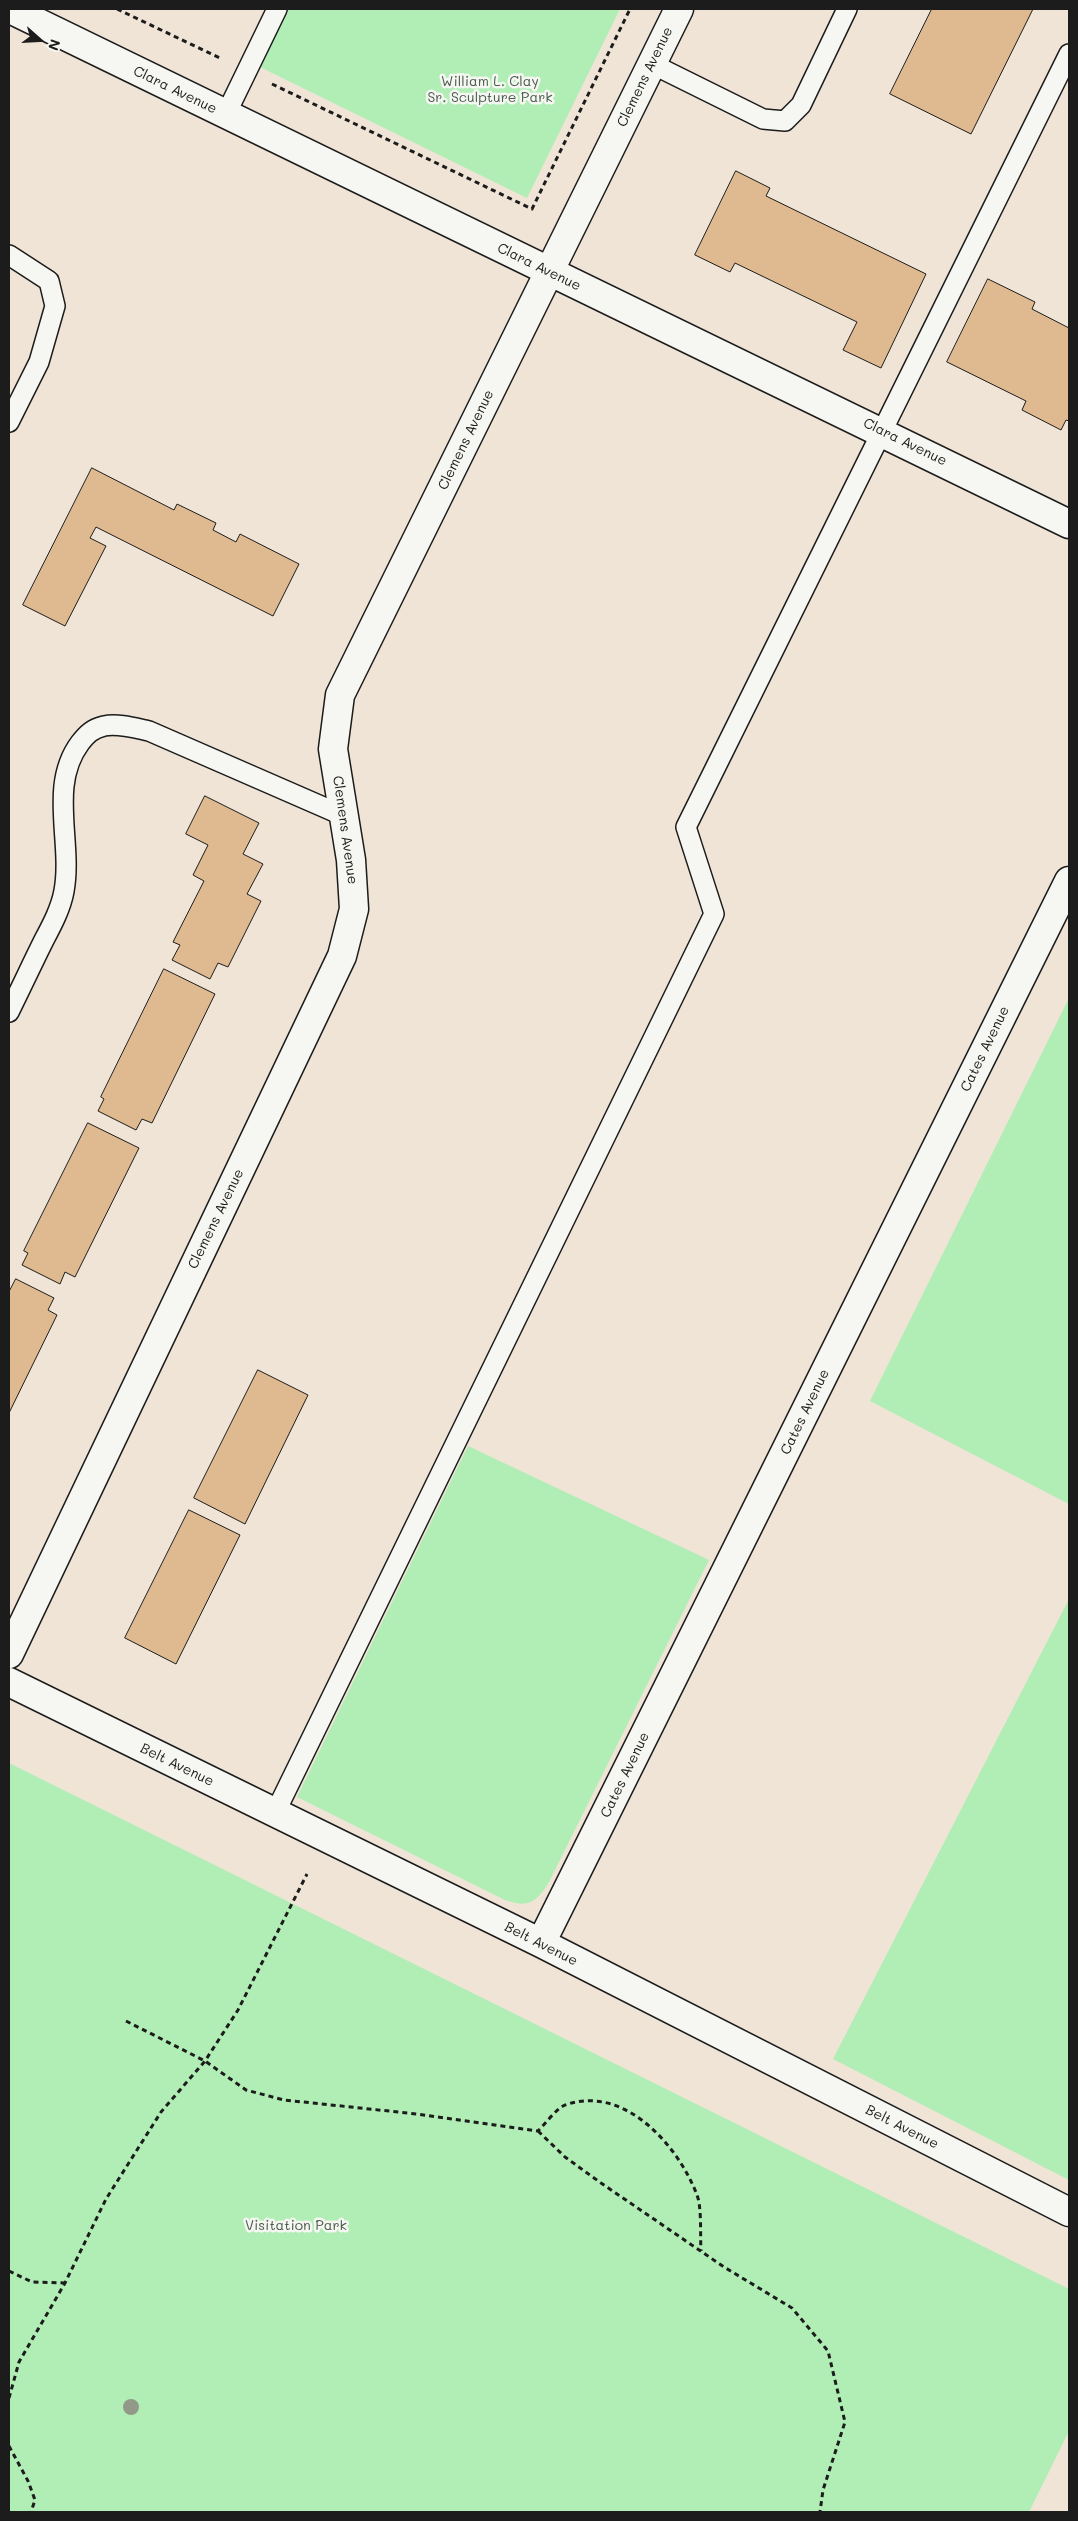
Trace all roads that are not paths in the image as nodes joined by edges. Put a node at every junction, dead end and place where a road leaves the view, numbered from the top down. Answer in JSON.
{"nodes":[{"id":1,"x":10,"y":9,"type":"edge"},
{"id":2,"x":277,"y":9,"type":"edge"},
{"id":3,"x":679,"y":9,"type":"edge"},
{"id":4,"x":847,"y":9,"type":"edge"},
{"id":5,"x":1069,"y":54,"type":"edge"},
{"id":6,"x":652,"y":64,"type":"junction"},
{"id":7,"x":226,"y":114,"type":"junction"},
{"id":8,"x":9,"y":255,"type":"edge"},
{"id":9,"x":549,"y":272,"type":"junction"},
{"id":10,"x":9,"y":422,"type":"edge"},
{"id":11,"x":881,"y":431,"type":"junction"},
{"id":12,"x":1069,"y":524,"type":"edge"},
{"id":13,"x":344,"y":816,"type":"junction"},
{"id":14,"x":1069,"y":881,"type":"edge"},
{"id":15,"x":9,"y":1012,"type":"edge"},
{"id":16,"x":9,"y":1654,"type":"edge"},
{"id":17,"x":9,"y":1682,"type":"edge"},
{"id":18,"x":275,"y":1813,"type":"junction"},
{"id":19,"x":541,"y":1943,"type":"junction"},
{"id":20,"x":1069,"y":2212,"type":"edge"}],
"edges":[{"from":1,"to":7,"type":"street","name":"Clara Avenue"},
{"from":2,"to":7,"type":"lane"},
{"from":3,"to":6,"type":"street","name":"Clemens Avenue"},
{"from":4,"to":6,"type":"lane"},
{"from":5,"to":11,"type":"lane"},
{"from":6,"to":9,"type":"street","name":"Clemens Avenue"},
{"from":7,"to":9,"type":"street","name":"Clara Avenue"},
{"from":8,"to":10,"type":"lane"},
{"from":9,"to":11,"type":"street","name":"Clara Avenue"},
{"from":9,"to":13,"type":"street","name":"Clemens Avenue"},
{"from":11,"to":12,"type":"street","name":"Clara Avenue"},
{"from":11,"to":18,"type":"lane"},
{"from":13,"to":15,"type":"lane"},
{"from":13,"to":16,"type":"street","name":"Clemens Avenue"},
{"from":14,"to":19,"type":"street","name":"Cates Avenue"},
{"from":17,"to":18,"type":"street","name":"Belt Avenue"},
{"from":18,"to":19,"type":"street","name":"Belt Avenue"},
{"from":19,"to":20,"type":"street","name":"Belt Avenue"}]}
